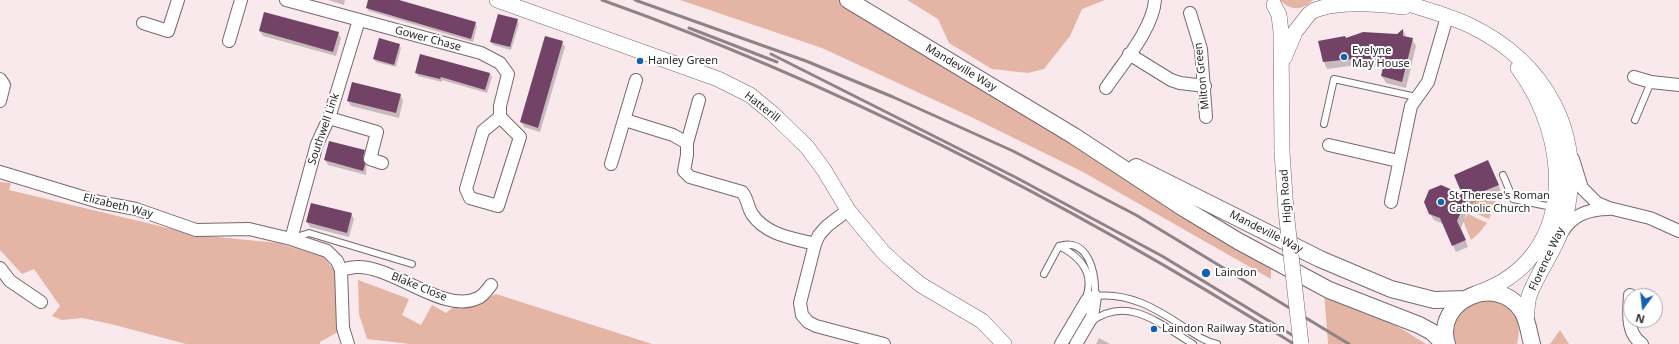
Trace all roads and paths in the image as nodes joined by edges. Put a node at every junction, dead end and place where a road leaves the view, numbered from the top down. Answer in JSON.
{"nodes":[{"id":1,"x":178,"y":0,"type":"edge"},
{"id":2,"x":241,"y":0,"type":"edge"},
{"id":3,"x":286,"y":0,"type":"edge"},
{"id":4,"x":497,"y":0,"type":"edge"},
{"id":5,"x":848,"y":0,"type":"edge"},
{"id":6,"x":1155,"y":0,"type":"edge"},
{"id":7,"x":1394,"y":0,"type":"edge"},
{"id":8,"x":299,"y":2,"type":"edge"},
{"id":9,"x":1272,"y":2,"type":"edge"},
{"id":10,"x":1314,"y":8,"type":"edge"},
{"id":11,"x":1429,"y":11,"type":"junction"},
{"id":12,"x":1190,"y":13,"type":"dead end"},
{"id":13,"x":1447,"y":17,"type":"junction"},
{"id":14,"x":359,"y":20,"type":"junction"},
{"id":15,"x":143,"y":23,"type":"dead end"},
{"id":16,"x":1488,"y":37,"type":"junction"},
{"id":17,"x":229,"y":41,"type":"dead end"},
{"id":18,"x":1129,"y":54,"type":"junction"},
{"id":19,"x":1281,"y":71,"type":"junction"},
{"id":20,"x":1634,"y":77,"type":"dead end"},
{"id":21,"x":0,"y":79,"type":"edge"},
{"id":22,"x":636,"y":80,"type":"dead end"},
{"id":23,"x":1651,"y":82,"type":"junction"},
{"id":24,"x":1679,"y":85,"type":"edge"},
{"id":25,"x":1205,"y":86,"type":"junction"},
{"id":26,"x":1106,"y":88,"type":"dead end"},
{"id":27,"x":1416,"y":97,"type":"junction"},
{"id":28,"x":699,"y":100,"type":"dead end"},
{"id":29,"x":0,"y":101,"type":"edge"},
{"id":30,"x":1206,"y":116,"type":"dead end"},
{"id":31,"x":500,"y":117,"type":"junction"},
{"id":32,"x":329,"y":118,"type":"junction"},
{"id":33,"x":625,"y":120,"type":"junction"},
{"id":34,"x":1635,"y":120,"type":"dead end"},
{"id":35,"x":1324,"y":124,"type":"dead end"},
{"id":36,"x":1563,"y":129,"type":"junction"},
{"id":37,"x":1074,"y":136,"type":"junction"},
{"id":38,"x":687,"y":143,"type":"junction"},
{"id":39,"x":1329,"y":145,"type":"dead end"},
{"id":40,"x":1398,"y":161,"type":"junction"},
{"id":41,"x":382,"y":163,"type":"dead end"},
{"id":42,"x":611,"y":164,"type":"dead end"},
{"id":43,"x":0,"y":172,"type":"edge"},
{"id":44,"x":1503,"y":175,"type":"dead end"},
{"id":45,"x":1390,"y":202,"type":"dead end"},
{"id":46,"x":1554,"y":208,"type":"junction"},
{"id":47,"x":848,"y":210,"type":"junction"},
{"id":48,"x":1616,"y":210,"type":"junction"},
{"id":49,"x":1679,"y":231,"type":"edge"},
{"id":50,"x":1559,"y":237,"type":"junction"},
{"id":51,"x":291,"y":239,"type":"junction"},
{"id":52,"x":815,"y":244,"type":"junction"},
{"id":53,"x":1059,"y":246,"type":"junction"},
{"id":54,"x":412,"y":264,"type":"dead end"},
{"id":55,"x":0,"y":268,"type":"edge"},
{"id":56,"x":341,"y":270,"type":"junction"},
{"id":57,"x":1044,"y":274,"type":"dead end"},
{"id":58,"x":491,"y":285,"type":"dead end"},
{"id":59,"x":1095,"y":296,"type":"junction"},
{"id":60,"x":1470,"y":296,"type":"junction"},
{"id":61,"x":41,"y":302,"type":"dead end"},
{"id":62,"x":1084,"y":304,"type":"junction"},
{"id":63,"x":961,"y":310,"type":"junction"},
{"id":64,"x":1090,"y":322,"type":"junction"},
{"id":65,"x":1630,"y":328,"type":"edge"},
{"id":66,"x":1528,"y":334,"type":"edge"},
{"id":67,"x":348,"y":344,"type":"edge"},
{"id":68,"x":884,"y":344,"type":"edge"},
{"id":69,"x":994,"y":344,"type":"edge"},
{"id":70,"x":1004,"y":344,"type":"edge"},
{"id":71,"x":1061,"y":344,"type":"edge"},
{"id":72,"x":1076,"y":344,"type":"edge"},
{"id":73,"x":1193,"y":344,"type":"edge"},
{"id":74,"x":1217,"y":344,"type":"edge"},
{"id":75,"x":1301,"y":344,"type":"edge"},
{"id":76,"x":1446,"y":344,"type":"edge"},
{"id":77,"x":1642,"y":344,"type":"edge"}],
"edges":[{"from":1,"to":15,"type":"street"},
{"from":2,"to":17,"type":"street"},
{"from":3,"to":8,"type":"street","name":"Gower Chase"},
{"from":4,"to":47,"type":"street","name":"Hatterill"},
{"from":5,"to":37,"type":"main road","name":"Mandeville Way"},
{"from":6,"to":18,"type":"street"},
{"from":7,"to":11,"type":"street","name":"Florence Way"},
{"from":8,"to":14,"type":"street","name":"Gower Chase"},
{"from":9,"to":10,"type":"street","name":"Florence Way"},
{"from":9,"to":19,"type":"street","name":"High Road"},
{"from":10,"to":11,"type":"street","name":"Florence Way"},
{"from":10,"to":19,"type":"street","name":"High Road"},
{"from":11,"to":13,"type":"street","name":"Florence Way"},
{"from":12,"to":25,"type":"street","name":"Milton Green"},
{"from":13,"to":16,"type":"street","name":"Florence Way"},
{"from":13,"to":27,"type":"street"},
{"from":14,"to":31,"type":"street","name":"Gower Chase"},
{"from":14,"to":32,"type":"street","name":"Southwell Link"},
{"from":16,"to":36,"type":"street","name":"Florence Way"},
{"from":16,"to":46,"type":"street","name":"Florence Way"},
{"from":18,"to":25,"type":"street"},
{"from":18,"to":26,"type":"street"},
{"from":19,"to":75,"type":"street","name":"High Road","bridge":true},
{"from":20,"to":23,"type":"street"},
{"from":21,"to":29,"type":"street"},
{"from":22,"to":33,"type":"street"},
{"from":23,"to":24,"type":"street"},
{"from":23,"to":34,"type":"lane"},
{"from":25,"to":30,"type":"street","name":"Milton Green"},
{"from":27,"to":35,"type":"lane"},
{"from":27,"to":40,"type":"street"},
{"from":28,"to":38,"type":"street"},
{"from":31,"to":31,"type":"street"},
{"from":32,"to":41,"type":"street"},
{"from":32,"to":51,"type":"street","name":"Southwell Link"},
{"from":33,"to":38,"type":"street"},
{"from":33,"to":42,"type":"street"},
{"from":36,"to":48,"type":"street"},
{"from":36,"to":50,"type":"street","name":"Florence Way"},
{"from":37,"to":60,"type":"main road","name":"Mandeville Way"},
{"from":37,"to":76,"type":"main road","name":"Mandeville Way"},
{"from":38,"to":52,"type":"street"},
{"from":39,"to":40,"type":"street"},
{"from":40,"to":45,"type":"street"},
{"from":43,"to":51,"type":"street","name":"Elizabeth Way"},
{"from":44,"to":46,"type":"lane"},
{"from":46,"to":60,"type":"street","name":"Florence Way"},
{"from":47,"to":52,"type":"street"},
{"from":47,"to":63,"type":"street","name":"Hatterill"},
{"from":48,"to":49,"type":"street"},
{"from":48,"to":50,"type":"street"},
{"from":50,"to":66,"type":"street","name":"Florence Way"},
{"from":51,"to":54,"type":"lane"},
{"from":51,"to":56,"type":"street","name":"Elizabeth Way"},
{"from":52,"to":68,"type":"street"},
{"from":53,"to":57,"type":"lane"},
{"from":53,"to":59,"type":"lane"},
{"from":53,"to":62,"type":"lane"},
{"from":55,"to":61,"type":"street"},
{"from":56,"to":58,"type":"street","name":"Blake Close"},
{"from":56,"to":67,"type":"street"},
{"from":59,"to":62,"type":"street"},
{"from":59,"to":64,"type":"street"},
{"from":59,"to":74,"type":"lane"},
{"from":60,"to":66,"type":"main road","name":"Mandeville Way"},
{"from":60,"to":76,"type":"main road","name":"Mandeville Way"},
{"from":62,"to":71,"type":"street"},
{"from":63,"to":69,"type":"street","name":"Hatterill"},
{"from":63,"to":70,"type":"street","name":"Hatterill"},
{"from":64,"to":72,"type":"street"},
{"from":64,"to":73,"type":"lane"},
{"from":65,"to":77,"type":"street"}]}
